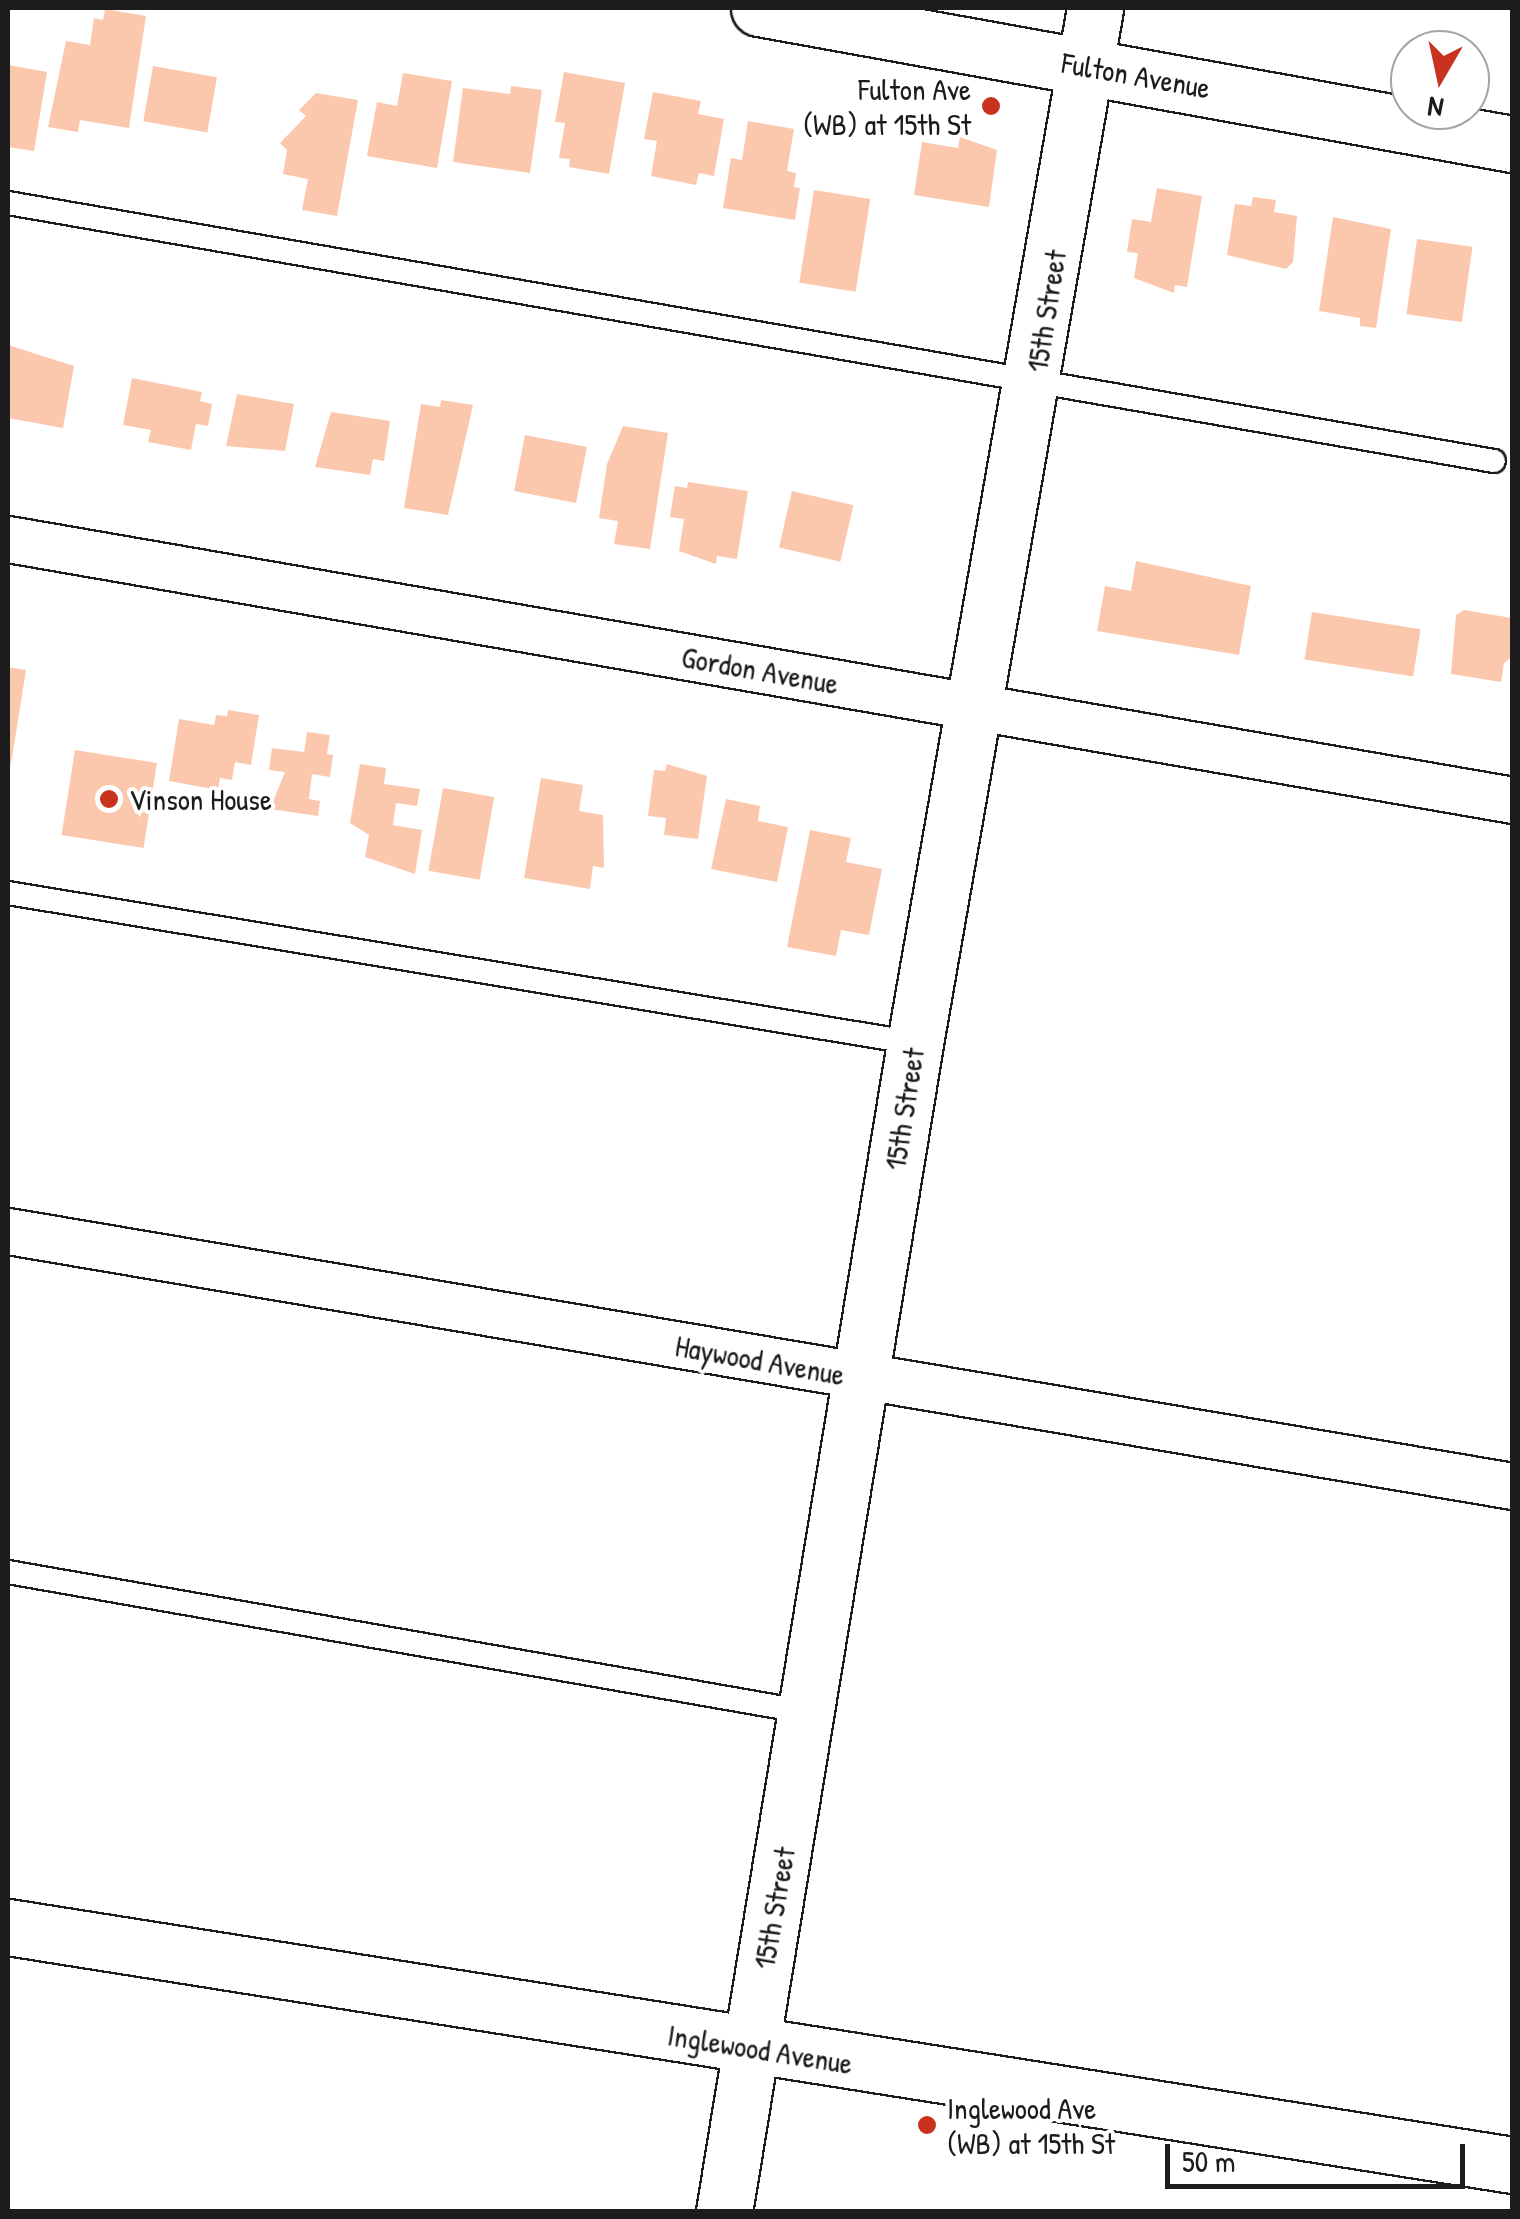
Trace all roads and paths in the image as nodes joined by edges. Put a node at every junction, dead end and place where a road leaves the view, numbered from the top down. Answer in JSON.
{"nodes":[{"id":1,"x":759,"y":8,"type":"edge"},
{"id":2,"x":1095,"y":8,"type":"edge"},
{"id":3,"x":1087,"y":66,"type":"junction"},
{"id":4,"x":1512,"y":144,"type":"edge"},
{"id":5,"x":8,"y":203,"type":"edge"},
{"id":6,"x":1035,"y":380,"type":"junction"},
{"id":7,"x":1494,"y":461,"type":"dead end"},
{"id":8,"x":8,"y":539,"type":"edge"},
{"id":9,"x":974,"y":707,"type":"junction"},
{"id":10,"x":1512,"y":800,"type":"edge"},
{"id":11,"x":8,"y":893,"type":"edge"},
{"id":12,"x":914,"y":1042,"type":"junction"},
{"id":13,"x":8,"y":1231,"type":"edge"},
{"id":14,"x":860,"y":1378,"type":"junction"},
{"id":15,"x":1512,"y":1486,"type":"edge"},
{"id":16,"x":8,"y":1572,"type":"edge"},
{"id":17,"x":807,"y":1712,"type":"junction"},
{"id":18,"x":8,"y":1926,"type":"edge"},
{"id":19,"x":751,"y":2048,"type":"junction"},
{"id":20,"x":1512,"y":2165,"type":"edge"},
{"id":21,"x":724,"y":2212,"type":"edge"}],
"edges":[{"from":1,"to":3,"type":"street","name":"Fulton Avenue"},
{"from":2,"to":3,"type":"street","name":"15th Street"},
{"from":3,"to":4,"type":"street","name":"Fulton Avenue"},
{"from":3,"to":6,"type":"street","name":"15th Street"},
{"from":5,"to":6,"type":"lane"},
{"from":6,"to":7,"type":"lane"},
{"from":6,"to":9,"type":"street","name":"15th Street"},
{"from":8,"to":9,"type":"street","name":"Gordon Avenue"},
{"from":9,"to":10,"type":"street","name":"Gordon Avenue"},
{"from":9,"to":12,"type":"street","name":"15th Street"},
{"from":11,"to":12,"type":"lane"},
{"from":12,"to":14,"type":"street","name":"15th Street"},
{"from":13,"to":14,"type":"street","name":"Haywood Avenue"},
{"from":14,"to":15,"type":"street","name":"Haywood Avenue"},
{"from":14,"to":17,"type":"street","name":"15th Street"},
{"from":16,"to":17,"type":"lane"},
{"from":17,"to":19,"type":"street","name":"15th Street"},
{"from":18,"to":19,"type":"street","name":"Inglewood Avenue"},
{"from":19,"to":20,"type":"street","name":"Inglewood Avenue"},
{"from":19,"to":21,"type":"street","name":"15th Street"}]}
